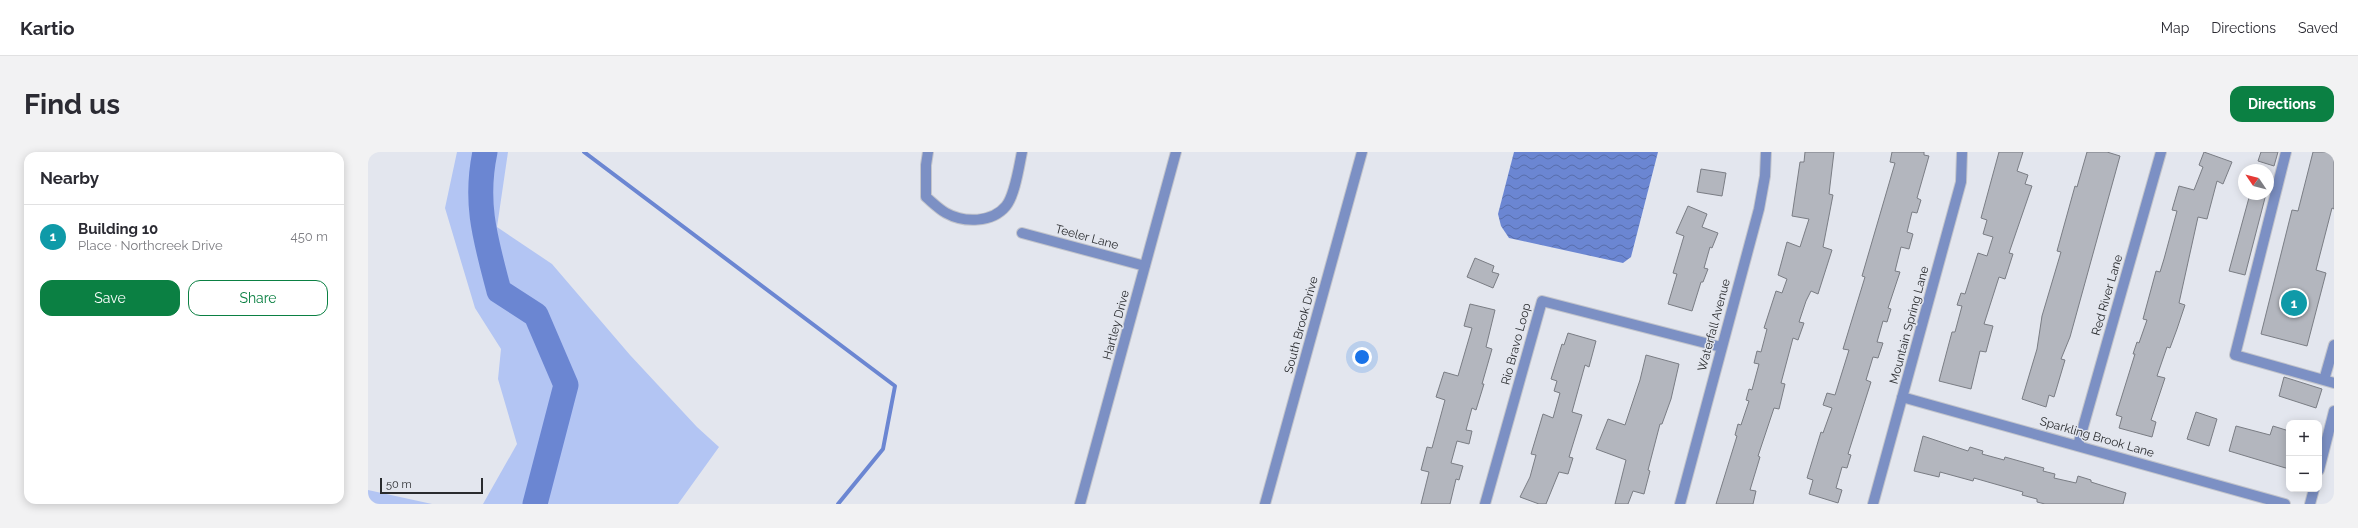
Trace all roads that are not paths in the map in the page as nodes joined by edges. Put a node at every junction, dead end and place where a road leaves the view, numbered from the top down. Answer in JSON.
{"nodes":[{"id":1,"x":928,"y":152,"type":"edge"},
{"id":2,"x":1022,"y":152,"type":"edge"},
{"id":3,"x":1176,"y":152,"type":"edge"},
{"id":4,"x":1362,"y":152,"type":"edge"},
{"id":5,"x":1766,"y":152,"type":"edge"},
{"id":6,"x":1962,"y":152,"type":"edge"},
{"id":7,"x":2161,"y":152,"type":"edge"},
{"id":8,"x":2286,"y":152,"type":"edge"},
{"id":9,"x":1022,"y":233,"type":"dead end"},
{"id":10,"x":1145,"y":266,"type":"junction"},
{"id":11,"x":2334,"y":345,"type":"edge"},
{"id":12,"x":1721,"y":347,"type":"junction"},
{"id":13,"x":2329,"y":382,"type":"edge"},
{"id":14,"x":1902,"y":397,"type":"junction"},
{"id":15,"x":2334,"y":413,"type":"edge"},
{"id":16,"x":2078,"y":445,"type":"junction"},
{"id":17,"x":2322,"y":459,"type":"edge"},
{"id":18,"x":2313,"y":492,"type":"edge"},
{"id":19,"x":1080,"y":504,"type":"edge"},
{"id":20,"x":1265,"y":504,"type":"edge"},
{"id":21,"x":1485,"y":504,"type":"edge"},
{"id":22,"x":1680,"y":504,"type":"edge"},
{"id":23,"x":1873,"y":504,"type":"edge"},
{"id":24,"x":2285,"y":504,"type":"edge"},
{"id":25,"x":2310,"y":504,"type":"edge"}],
"edges":[{"from":1,"to":2,"type":"street"},
{"from":3,"to":10,"type":"street","name":"Hartley Drive"},
{"from":4,"to":20,"type":"street","name":"South Brook Drive"},
{"from":5,"to":12,"type":"street","name":"Waterfall Avenue"},
{"from":6,"to":14,"type":"street","name":"Mountain Spring Lane"},
{"from":7,"to":16,"type":"street","name":"Red River Lane"},
{"from":8,"to":13,"type":"street"},
{"from":9,"to":10,"type":"street","name":"Teeler Lane"},
{"from":10,"to":19,"type":"street","name":"Hartley Drive"},
{"from":11,"to":13,"type":"street"},
{"from":12,"to":21,"type":"street","name":"Rio Bravo Loop"},
{"from":12,"to":22,"type":"street","name":"Waterfall Avenue"},
{"from":14,"to":16,"type":"street","name":"Sparkling Brook Lane"},
{"from":14,"to":23,"type":"street","name":"Mountain Spring Lane"},
{"from":15,"to":17,"type":"street"},
{"from":16,"to":24,"type":"street","name":"Sparkling Brook Lane"},
{"from":18,"to":25,"type":"street"}]}
